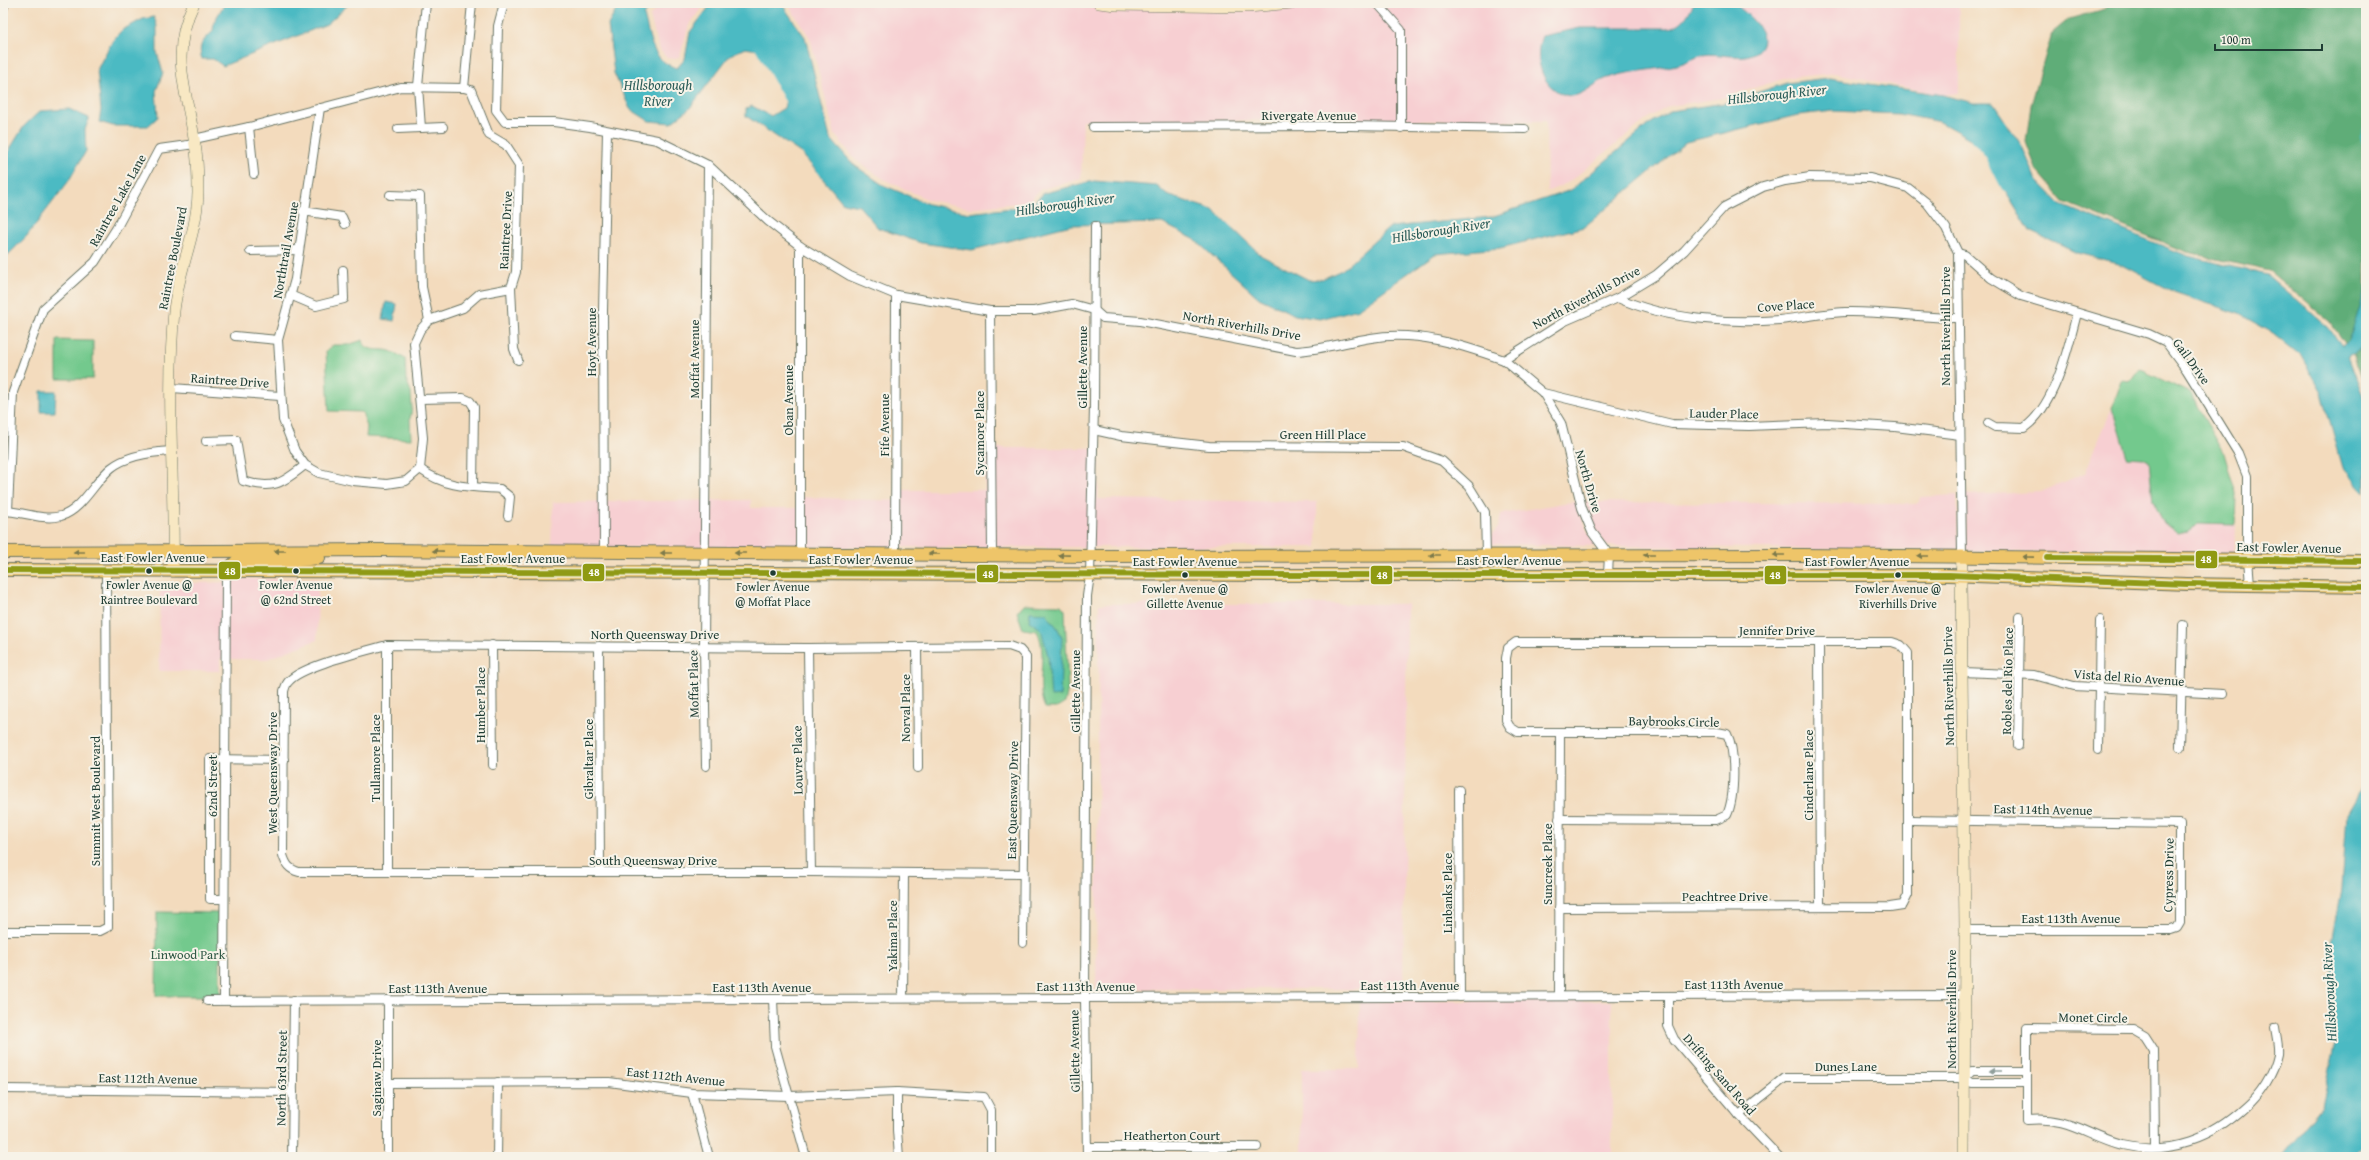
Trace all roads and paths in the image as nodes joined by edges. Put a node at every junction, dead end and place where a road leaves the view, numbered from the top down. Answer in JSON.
{"nodes":[{"id":1,"x":4,"y":3,"type":"edge"},
{"id":2,"x":194,"y":3,"type":"edge"},
{"id":3,"x":426,"y":3,"type":"edge"},
{"id":4,"x":472,"y":3,"type":"edge"},
{"id":5,"x":504,"y":3,"type":"edge"},
{"id":6,"x":1099,"y":3,"type":"edge"},
{"id":7,"x":1292,"y":3,"type":"edge"},
{"id":8,"x":1377,"y":3,"type":"edge"},
{"id":9,"x":3,"y":9,"type":"edge"},
{"id":10,"x":418,"y":86,"type":"junction"},
{"id":11,"x":464,"y":88,"type":"junction"},
{"id":12,"x":320,"y":108,"type":"junction"},
{"id":13,"x":249,"y":127,"type":"junction"},
{"id":14,"x":443,"y":127,"type":"dead end"},
{"id":15,"x":1093,"y":127,"type":"dead end"},
{"id":16,"x":421,"y":128,"type":"junction"},
{"id":17,"x":1401,"y":128,"type":"junction"},
{"id":18,"x":398,"y":129,"type":"dead end"},
{"id":19,"x":1525,"y":129,"type":"dead end"},
{"id":20,"x":607,"y":131,"type":"junction"},
{"id":21,"x":195,"y":141,"type":"junction"},
{"id":22,"x":708,"y":165,"type":"junction"},
{"id":23,"x":254,"y":174,"type":"dead end"},
{"id":24,"x":390,"y":195,"type":"dead end"},
{"id":25,"x":304,"y":211,"type":"junction"},
{"id":26,"x":345,"y":224,"type":"dead end"},
{"id":27,"x":1095,"y":226,"type":"dead end"},
{"id":28,"x":800,"y":246,"type":"junction"},
{"id":29,"x":299,"y":250,"type":"junction"},
{"id":30,"x":250,"y":251,"type":"dead end"},
{"id":31,"x":1958,"y":253,"type":"junction"},
{"id":32,"x":343,"y":270,"type":"dead end"},
{"id":33,"x":511,"y":288,"type":"junction"},
{"id":34,"x":290,"y":295,"type":"junction"},
{"id":35,"x":896,"y":296,"type":"junction"},
{"id":36,"x":1618,"y":298,"type":"junction"},
{"id":37,"x":1094,"y":310,"type":"junction"},
{"id":38,"x":990,"y":311,"type":"junction"},
{"id":39,"x":2077,"y":313,"type":"junction"},
{"id":40,"x":1958,"y":318,"type":"junction"},
{"id":41,"x":429,"y":320,"type":"junction"},
{"id":42,"x":235,"y":336,"type":"dead end"},
{"id":43,"x":278,"y":340,"type":"junction"},
{"id":44,"x":518,"y":360,"type":"dead end"},
{"id":45,"x":1504,"y":360,"type":"junction"},
{"id":46,"x":172,"y":388,"type":"junction"},
{"id":47,"x":1543,"y":393,"type":"junction"},
{"id":48,"x":280,"y":396,"type":"junction"},
{"id":49,"x":420,"y":399,"type":"junction"},
{"id":50,"x":1988,"y":423,"type":"dead end"},
{"id":51,"x":1094,"y":430,"type":"junction"},
{"id":52,"x":1960,"y":434,"type":"junction"},
{"id":53,"x":206,"y":441,"type":"dead end"},
{"id":54,"x":172,"y":451,"type":"junction"},
{"id":55,"x":305,"y":465,"type":"junction"},
{"id":56,"x":420,"y":469,"type":"junction"},
{"id":57,"x":473,"y":487,"type":"junction"},
{"id":58,"x":6,"y":511,"type":"edge"},
{"id":59,"x":508,"y":516,"type":"dead end"},
{"id":60,"x":380,"y":550,"type":"junction"},
{"id":61,"x":3,"y":552,"type":"edge"},
{"id":62,"x":174,"y":552,"type":"junction"},
{"id":63,"x":604,"y":553,"type":"junction"},
{"id":64,"x":705,"y":553,"type":"junction"},
{"id":65,"x":800,"y":553,"type":"junction"},
{"id":66,"x":895,"y":554,"type":"junction"},
{"id":67,"x":992,"y":554,"type":"junction"},
{"id":68,"x":1486,"y":554,"type":"junction"},
{"id":69,"x":1609,"y":555,"type":"junction"},
{"id":70,"x":1090,"y":556,"type":"junction"},
{"id":71,"x":1962,"y":556,"type":"junction"},
{"id":72,"x":2249,"y":561,"type":"junction"},
{"id":73,"x":2366,"y":561,"type":"edge"},
{"id":74,"x":3,"y":570,"type":"edge"},
{"id":75,"x":106,"y":570,"type":"junction"},
{"id":76,"x":174,"y":571,"type":"junction"},
{"id":77,"x":226,"y":571,"type":"junction"},
{"id":78,"x":705,"y":572,"type":"junction"},
{"id":79,"x":1090,"y":574,"type":"junction"},
{"id":80,"x":1608,"y":574,"type":"junction"},
{"id":81,"x":1962,"y":575,"type":"junction"},
{"id":82,"x":2250,"y":585,"type":"junction"},
{"id":83,"x":2366,"y":587,"type":"edge"},
{"id":84,"x":2020,"y":617,"type":"dead end"},
{"id":85,"x":2100,"y":620,"type":"dead end"},
{"id":86,"x":2183,"y":625,"type":"dead end"},
{"id":87,"x":1819,"y":642,"type":"junction"},
{"id":88,"x":387,"y":645,"type":"junction"},
{"id":89,"x":492,"y":645,"type":"junction"},
{"id":90,"x":599,"y":646,"type":"junction"},
{"id":91,"x":704,"y":646,"type":"junction"},
{"id":92,"x":808,"y":648,"type":"junction"},
{"id":93,"x":917,"y":648,"type":"junction"},
{"id":94,"x":1026,"y":657,"type":"joint"},
{"id":95,"x":1963,"y":672,"type":"junction"},
{"id":96,"x":2019,"y":673,"type":"junction"},
{"id":97,"x":287,"y":682,"type":"joint"},
{"id":98,"x":2099,"y":688,"type":"junction"},
{"id":99,"x":2181,"y":692,"type":"junction"},
{"id":100,"x":2223,"y":694,"type":"dead end"},
{"id":101,"x":1560,"y":732,"type":"junction"},
{"id":102,"x":2018,"y":746,"type":"dead end"},
{"id":103,"x":2180,"y":747,"type":"dead end"},
{"id":104,"x":2098,"y":750,"type":"dead end"},
{"id":105,"x":223,"y":759,"type":"junction"},
{"id":106,"x":284,"y":760,"type":"junction"},
{"id":107,"x":492,"y":765,"type":"dead end"},
{"id":108,"x":706,"y":766,"type":"dead end"},
{"id":109,"x":918,"y":768,"type":"dead end"},
{"id":110,"x":1459,"y":790,"type":"dead end"},
{"id":111,"x":1559,"y":820,"type":"junction"},
{"id":112,"x":1909,"y":820,"type":"junction"},
{"id":113,"x":1963,"y":820,"type":"junction"},
{"id":114,"x":2177,"y":823,"type":"joint"},
{"id":115,"x":286,"y":864,"type":"joint"},
{"id":116,"x":387,"y":870,"type":"junction"},
{"id":117,"x":600,"y":872,"type":"junction"},
{"id":118,"x":811,"y":872,"type":"junction"},
{"id":119,"x":904,"y":873,"type":"junction"},
{"id":120,"x":1023,"y":874,"type":"junction"},
{"id":121,"x":224,"y":899,"type":"junction"},
{"id":122,"x":1820,"y":907,"type":"junction"},
{"id":123,"x":1890,"y":907,"type":"joint"},
{"id":124,"x":1559,"y":908,"type":"junction"},
{"id":125,"x":2177,"y":928,"type":"joint"},
{"id":126,"x":1965,"y":930,"type":"junction"},
{"id":127,"x":3,"y":931,"type":"edge"},
{"id":128,"x":1023,"y":943,"type":"dead end"},
{"id":129,"x":1965,"y":995,"type":"junction"},
{"id":130,"x":1460,"y":996,"type":"junction"},
{"id":131,"x":1559,"y":996,"type":"junction"},
{"id":132,"x":1668,"y":996,"type":"junction"},
{"id":133,"x":903,"y":998,"type":"junction"},
{"id":134,"x":1085,"y":998,"type":"junction"},
{"id":135,"x":773,"y":999,"type":"junction"},
{"id":136,"x":207,"y":1000,"type":"dead end"},
{"id":137,"x":224,"y":1000,"type":"junction"},
{"id":138,"x":294,"y":1000,"type":"junction"},
{"id":139,"x":388,"y":1000,"type":"junction"},
{"id":140,"x":2276,"y":1027,"type":"dead end"},
{"id":141,"x":2027,"y":1071,"type":"junction"},
{"id":142,"x":1965,"y":1078,"type":"junction"},
{"id":143,"x":498,"y":1082,"type":"junction"},
{"id":144,"x":388,"y":1083,"type":"junction"},
{"id":145,"x":2027,"y":1083,"type":"junction"},
{"id":146,"x":3,"y":1089,"type":"edge"},
{"id":147,"x":293,"y":1092,"type":"junction"},
{"id":148,"x":897,"y":1092,"type":"junction"},
{"id":149,"x":692,"y":1093,"type":"junction"},
{"id":150,"x":790,"y":1096,"type":"junction"},
{"id":151,"x":1739,"y":1115,"type":"junction"},
{"id":152,"x":1088,"y":1147,"type":"junction"},
{"id":153,"x":1257,"y":1147,"type":"dead end"},
{"id":154,"x":2155,"y":1148,"type":"junction"},
{"id":155,"x":292,"y":1157,"type":"edge"},
{"id":156,"x":388,"y":1157,"type":"edge"},
{"id":157,"x":497,"y":1157,"type":"edge"},
{"id":158,"x":709,"y":1157,"type":"edge"},
{"id":159,"x":806,"y":1157,"type":"edge"},
{"id":160,"x":899,"y":1157,"type":"edge"},
{"id":161,"x":991,"y":1157,"type":"edge"},
{"id":162,"x":1087,"y":1157,"type":"edge"},
{"id":163,"x":1779,"y":1157,"type":"edge"},
{"id":164,"x":1964,"y":1157,"type":"edge"}],
"edges":[{"from":1,"to":9,"type":"street"},
{"from":2,"to":21,"type":"street","name":"Raintree Boulevard"},
{"from":3,"to":10,"type":"street"},
{"from":4,"to":11,"type":"street"},
{"from":5,"to":20,"type":"street","name":"North Riverhills Drive"},
{"from":6,"to":7,"type":"street"},
{"from":8,"to":17,"type":"street"},
{"from":10,"to":11,"type":"street"},
{"from":10,"to":12,"type":"street"},
{"from":10,"to":16,"type":"street"},
{"from":11,"to":33,"type":"street","name":"Raintree Drive"},
{"from":12,"to":13,"type":"street"},
{"from":12,"to":25,"type":"street","name":"Northtrail Avenue"},
{"from":13,"to":21,"type":"street"},
{"from":13,"to":23,"type":"street"},
{"from":14,"to":16,"type":"street"},
{"from":15,"to":17,"type":"street","name":"Rivergate Avenue"},
{"from":16,"to":18,"type":"street"},
{"from":17,"to":19,"type":"street","name":"Rivergate Avenue"},
{"from":20,"to":22,"type":"street","name":"North Riverhills Drive"},
{"from":20,"to":63,"type":"street","name":"Hoyt Avenue"},
{"from":21,"to":46,"type":"street","name":"Raintree Boulevard"},
{"from":21,"to":58,"type":"street","name":"Raintree Lake Lane"},
{"from":22,"to":28,"type":"street","name":"North Riverhills Drive"},
{"from":22,"to":64,"type":"street","name":"Moffat Avenue"},
{"from":24,"to":41,"type":"street"},
{"from":25,"to":26,"type":"street"},
{"from":25,"to":29,"type":"street","name":"Northtrail Avenue"},
{"from":27,"to":37,"type":"street","name":"Gillette Avenue"},
{"from":28,"to":35,"type":"street","name":"North Riverhills Drive"},
{"from":28,"to":65,"type":"street","name":"Oban Avenue"},
{"from":29,"to":30,"type":"street"},
{"from":29,"to":34,"type":"street","name":"Northtrail Avenue"},
{"from":31,"to":36,"type":"street","name":"North Riverhills Drive"},
{"from":31,"to":39,"type":"street","name":"Gail Drive"},
{"from":31,"to":40,"type":"street","name":"North Riverhills Drive"},
{"from":32,"to":34,"type":"street"},
{"from":33,"to":41,"type":"street","name":"Raintree Drive"},
{"from":33,"to":44,"type":"street"},
{"from":34,"to":43,"type":"street","name":"Northtrail Avenue"},
{"from":35,"to":38,"type":"street","name":"North Riverhills Drive"},
{"from":35,"to":66,"type":"street","name":"Fife Avenue"},
{"from":36,"to":40,"type":"street","name":"Cove Place"},
{"from":36,"to":45,"type":"street","name":"North Riverhills Drive"},
{"from":37,"to":38,"type":"street","name":"North Riverhills Drive"},
{"from":37,"to":45,"type":"street","name":"North Riverhills Drive"},
{"from":37,"to":51,"type":"street","name":"Gillette Avenue"},
{"from":38,"to":67,"type":"street","name":"Sycamore Place"},
{"from":39,"to":50,"type":"street"},
{"from":39,"to":72,"type":"street","name":"Gail Drive"},
{"from":40,"to":52,"type":"street","name":"North Riverhills Drive"},
{"from":41,"to":49,"type":"street"},
{"from":42,"to":43,"type":"street"},
{"from":43,"to":48,"type":"street","name":"Northtrail Avenue"},
{"from":45,"to":47,"type":"street","name":"Lauder Place"},
{"from":46,"to":48,"type":"street","name":"Raintree Drive"},
{"from":46,"to":54,"type":"street","name":"Raintree Boulevard"},
{"from":47,"to":52,"type":"street","name":"Lauder Place"},
{"from":47,"to":69,"type":"street","name":"North Drive"},
{"from":48,"to":55,"type":"street","name":"Raintree Drive"},
{"from":49,"to":56,"type":"street"},
{"from":49,"to":57,"type":"street"},
{"from":51,"to":68,"type":"street","name":"Green Hill Place"},
{"from":51,"to":70,"type":"street","name":"Gillette Avenue"},
{"from":52,"to":71,"type":"street","name":"North Riverhills Drive"},
{"from":53,"to":55,"type":"street"},
{"from":54,"to":58,"type":"street"},
{"from":54,"to":62,"type":"street","name":"Raintree Boulevard"},
{"from":55,"to":56,"type":"street"},
{"from":56,"to":57,"type":"street"},
{"from":57,"to":59,"type":"street"},
{"from":60,"to":62,"type":"main road","name":"East Fowler Avenue","one_way":true},
{"from":63,"to":60,"type":"main road","name":"East Fowler Avenue","one_way":true},
{"from":60,"to":77,"type":"main road"},
{"from":62,"to":61,"type":"main road","name":"East Fowler Avenue","one_way":true},
{"from":62,"to":76,"type":"street","name":"Raintree Boulevard"},
{"from":64,"to":63,"type":"main road","name":"East Fowler Avenue","one_way":true},
{"from":65,"to":64,"type":"main road","name":"East Fowler Avenue","one_way":true},
{"from":64,"to":78,"type":"street","name":"Moffat Place"},
{"from":65,"to":66,"type":"main road","name":"East Fowler Avenue"},
{"from":67,"to":66,"type":"main road","name":"East Fowler Avenue","one_way":true},
{"from":70,"to":67,"type":"main road","name":"East Fowler Avenue","one_way":true},
{"from":68,"to":69,"type":"main road","name":"East Fowler Avenue"},
{"from":68,"to":70,"type":"main road","name":"East Fowler Avenue","one_way":true},
{"from":71,"to":69,"type":"main road","name":"East Fowler Avenue","one_way":true},
{"from":69,"to":80,"type":"street"},
{"from":70,"to":79,"type":"street","name":"Gillette Avenue"},
{"from":72,"to":71,"type":"main road","name":"East Fowler Avenue","one_way":true},
{"from":71,"to":81,"type":"street","name":"North Riverhills Drive"},
{"from":72,"to":73,"type":"main road","name":"East Fowler Avenue"},
{"from":72,"to":82,"type":"street","name":"Gail Drive"},
{"from":74,"to":75,"type":"main road","name":"East Fowler Avenue"},
{"from":75,"to":76,"type":"main road","name":"East Fowler Avenue"},
{"from":75,"to":127,"type":"street","name":"Summit West Boulevard"},
{"from":76,"to":77,"type":"main road","name":"East Fowler Avenue"},
{"from":77,"to":78,"type":"main road","name":"East Fowler Avenue"},
{"from":77,"to":105,"type":"street","name":"62nd Street"},
{"from":78,"to":79,"type":"main road","name":"East Fowler Avenue"},
{"from":78,"to":91,"type":"street","name":"Moffat Place"},
{"from":79,"to":80,"type":"main road","name":"East Fowler Avenue"},
{"from":79,"to":134,"type":"street","name":"Gillette Avenue"},
{"from":80,"to":81,"type":"main road","name":"East Fowler Avenue"},
{"from":81,"to":82,"type":"main road","name":"East Fowler Avenue"},
{"from":81,"to":95,"type":"street","name":"North Riverhills Drive"},
{"from":82,"to":83,"type":"main road","name":"East Fowler Avenue"},
{"from":84,"to":96,"type":"street","name":"Robles del Rio Place"},
{"from":85,"to":98,"type":"street"},
{"from":86,"to":99,"type":"street"},
{"from":87,"to":101,"type":"street","name":"Jennifer Drive"},
{"from":87,"to":112,"type":"street","name":"Jennifer Drive"},
{"from":87,"to":122,"type":"street","name":"Cinderlane Place"},
{"from":88,"to":89,"type":"street","name":"North Queensway Drive"},
{"from":88,"to":97,"type":"street","name":"North Queensway Drive"},
{"from":88,"to":116,"type":"street","name":"Tullamore Place"},
{"from":89,"to":90,"type":"street","name":"North Queensway Drive"},
{"from":89,"to":107,"type":"street","name":"Humber Place"},
{"from":90,"to":91,"type":"street","name":"North Queensway Drive"},
{"from":90,"to":117,"type":"street","name":"Gibraltar Place"},
{"from":91,"to":92,"type":"street","name":"North Queensway Drive"},
{"from":91,"to":108,"type":"street","name":"Moffat Place"},
{"from":92,"to":93,"type":"street","name":"North Queensway Drive"},
{"from":92,"to":118,"type":"street","name":"Louvre Place"},
{"from":93,"to":94,"type":"street","name":"North Queensway Drive"},
{"from":93,"to":109,"type":"street","name":"Norval Place"},
{"from":94,"to":120,"type":"street","name":"East Queensway Drive"},
{"from":95,"to":96,"type":"street","name":"Vista del Rio Avenue"},
{"from":95,"to":113,"type":"street","name":"North Riverhills Drive"},
{"from":96,"to":98,"type":"street","name":"Vista del Rio Avenue"},
{"from":96,"to":102,"type":"street","name":"Robles del Rio Place"},
{"from":97,"to":106,"type":"street","name":"West Queensway Drive"},
{"from":98,"to":99,"type":"street","name":"Vista del Rio Avenue"},
{"from":98,"to":104,"type":"street"},
{"from":99,"to":100,"type":"street","name":"Vista del Rio Avenue"},
{"from":99,"to":103,"type":"street"},
{"from":101,"to":111,"type":"street","name":"Suncreek Place"},
{"from":101,"to":111,"type":"street","name":"Baybrooks Circle"},
{"from":105,"to":106,"type":"street"},
{"from":105,"to":121,"type":"street","name":"62nd Street"},
{"from":105,"to":121,"type":"street"},
{"from":106,"to":115,"type":"street","name":"West Queensway Drive"},
{"from":110,"to":130,"type":"street","name":"Linbanks Place"},
{"from":111,"to":124,"type":"street","name":"Suncreek Place"},
{"from":112,"to":113,"type":"street","name":"East 114th Avenue"},
{"from":112,"to":123,"type":"street","name":"Jennifer Drive"},
{"from":113,"to":114,"type":"street","name":"East 114th Avenue"},
{"from":113,"to":126,"type":"street","name":"North Riverhills Drive"},
{"from":114,"to":125,"type":"street","name":"Cypress Drive"},
{"from":115,"to":116,"type":"street","name":"South Queensway Drive"},
{"from":116,"to":117,"type":"street","name":"South Queensway Drive"},
{"from":117,"to":118,"type":"street","name":"South Queensway Drive"},
{"from":118,"to":119,"type":"street","name":"South Queensway Drive"},
{"from":119,"to":120,"type":"street","name":"South Queensway Drive"},
{"from":119,"to":133,"type":"street","name":"Yakima Place"},
{"from":120,"to":128,"type":"street","name":"East Queensway Drive"},
{"from":121,"to":137,"type":"street","name":"62nd Street"},
{"from":122,"to":123,"type":"street","name":"Peachtree Drive"},
{"from":122,"to":124,"type":"street","name":"Peachtree Drive"},
{"from":124,"to":131,"type":"street","name":"Suncreek Place"},
{"from":125,"to":126,"type":"street","name":"East 113th Avenue"},
{"from":126,"to":129,"type":"street","name":"North Riverhills Drive"},
{"from":129,"to":132,"type":"street","name":"East 113th Avenue"},
{"from":129,"to":142,"type":"street","name":"North Riverhills Drive"},
{"from":130,"to":131,"type":"street","name":"East 113th Avenue"},
{"from":130,"to":134,"type":"street","name":"East 113th Avenue"},
{"from":131,"to":132,"type":"street","name":"East 113th Avenue"},
{"from":132,"to":151,"type":"street","name":"Drifting Sand Road"},
{"from":133,"to":134,"type":"street","name":"East 113th Avenue"},
{"from":133,"to":135,"type":"street","name":"East 113th Avenue"},
{"from":134,"to":152,"type":"street","name":"Gillette Avenue"},
{"from":135,"to":139,"type":"street","name":"East 113th Avenue"},
{"from":135,"to":150,"type":"street"},
{"from":136,"to":137,"type":"street","name":"East 113th Avenue"},
{"from":137,"to":138,"type":"street","name":"East 113th Avenue"},
{"from":138,"to":139,"type":"street","name":"East 113th Avenue"},
{"from":138,"to":147,"type":"street","name":"North 63rd Street"},
{"from":139,"to":144,"type":"street","name":"Saginaw Drive"},
{"from":140,"to":154,"type":"street"},
{"from":141,"to":142,"type":"street","name":"Dunes Lane","one_way":true},
{"from":141,"to":145,"type":"street","name":"Monet Circle"},
{"from":141,"to":154,"type":"street","name":"Monet Circle"},
{"from":142,"to":145,"type":"street","name":"Dunes Lane"},
{"from":142,"to":151,"type":"street","name":"Dunes Lane"},
{"from":142,"to":164,"type":"street","name":"North Riverhills Drive"},
{"from":143,"to":144,"type":"street","name":"East 112th Avenue"},
{"from":143,"to":149,"type":"street","name":"East 112th Avenue"},
{"from":143,"to":157,"type":"street"},
{"from":144,"to":156,"type":"street","name":"Saginaw Drive"},
{"from":145,"to":154,"type":"street","name":"Monet Circle"},
{"from":146,"to":147,"type":"street","name":"East 112th Avenue"},
{"from":147,"to":155,"type":"street","name":"North 63rd Street"},
{"from":148,"to":150,"type":"street","name":"East 112th Avenue"},
{"from":148,"to":160,"type":"street"},
{"from":148,"to":161,"type":"street","name":"East 112th Avenue"},
{"from":149,"to":150,"type":"street","name":"East 112th Avenue"},
{"from":149,"to":158,"type":"street"},
{"from":150,"to":159,"type":"street"},
{"from":151,"to":163,"type":"street","name":"Drifting Sand Road"},
{"from":152,"to":153,"type":"street","name":"Heatherton Court"},
{"from":152,"to":162,"type":"street","name":"Gillette Avenue"}]}
